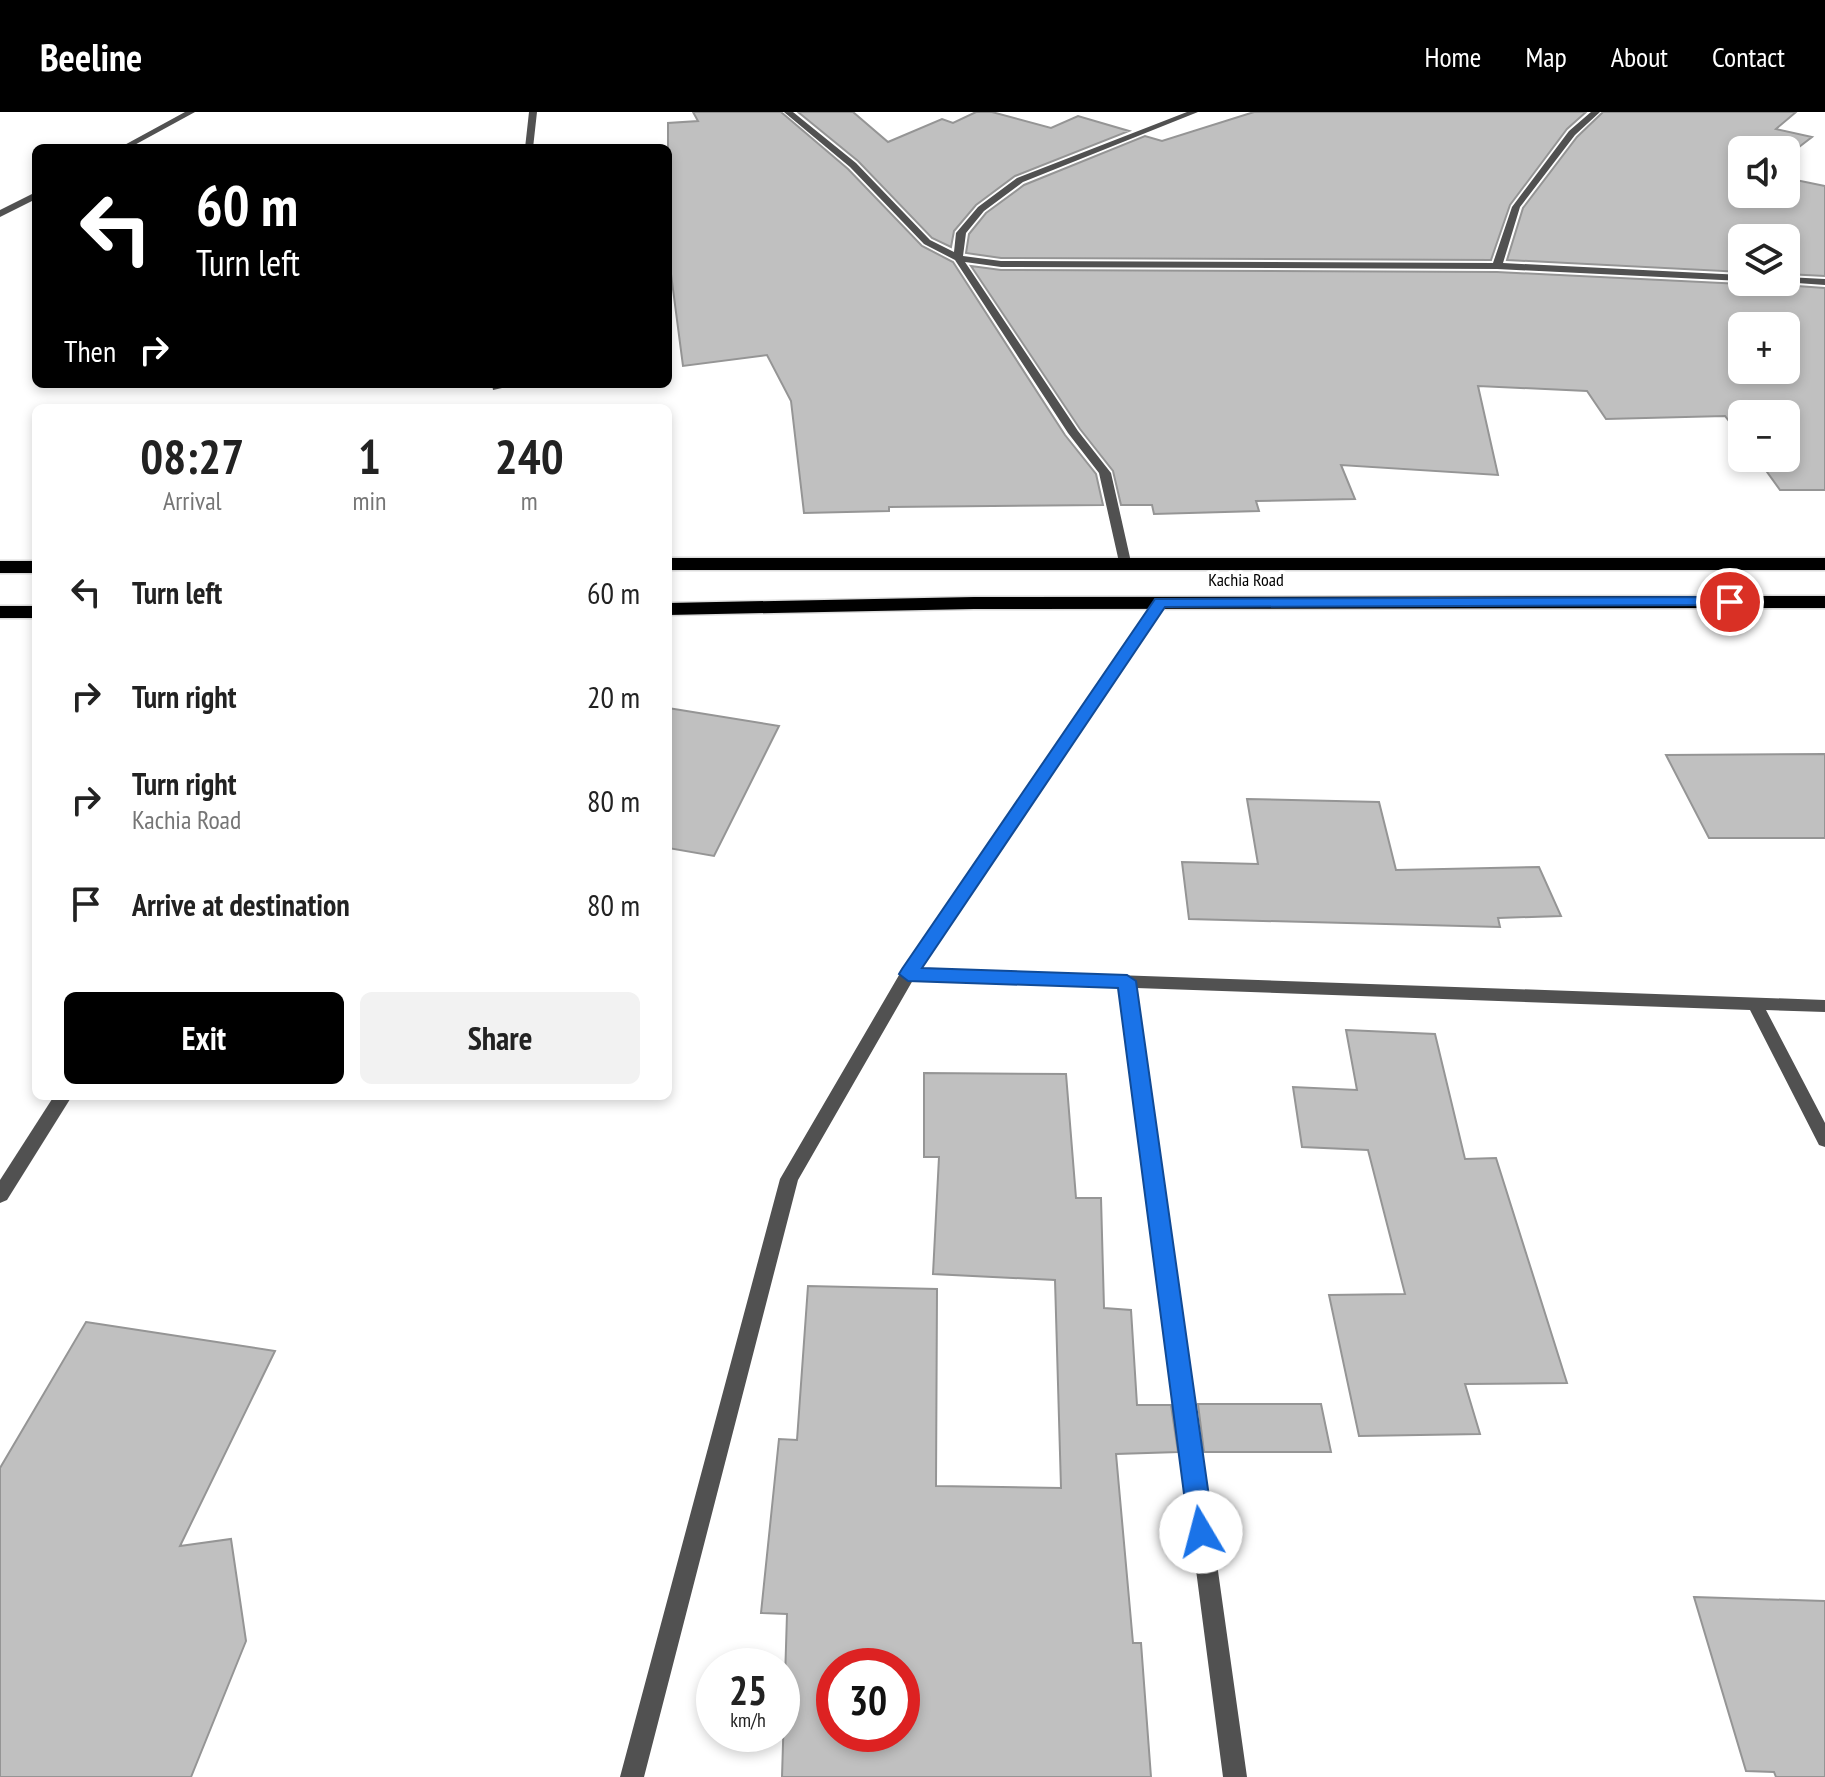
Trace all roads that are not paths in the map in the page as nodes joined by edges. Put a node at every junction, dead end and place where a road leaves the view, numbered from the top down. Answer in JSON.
{"nodes":[{"id":1,"x":191,"y":112,"type":"edge"},
{"id":2,"x":533,"y":112,"type":"edge"},
{"id":3,"x":788,"y":112,"type":"edge"},
{"id":4,"x":1194,"y":112,"type":"edge"},
{"id":5,"x":1596,"y":112,"type":"edge"},
{"id":6,"x":131,"y":144,"type":"edge"},
{"id":7,"x":529,"y":144,"type":"edge"},
{"id":8,"x":32,"y":197,"type":"edge"},
{"id":9,"x":0,"y":214,"type":"edge"},
{"id":10,"x":958,"y":258,"type":"junction"},
{"id":11,"x":1497,"y":266,"type":"junction"},
{"id":12,"x":1728,"y":277,"type":"edge"},
{"id":13,"x":1800,"y":281,"type":"edge"},
{"id":14,"x":1825,"y":282,"type":"edge"},
{"id":15,"x":1125,"y":562,"type":"junction"},
{"id":16,"x":969,"y":563,"type":"junction"},
{"id":17,"x":672,"y":564,"type":"edge"},
{"id":18,"x":1825,"y":564,"type":"edge"},
{"id":19,"x":0,"y":567,"type":"edge"},
{"id":20,"x":32,"y":567,"type":"edge"},
{"id":21,"x":1160,"y":602,"type":"junction"},
{"id":22,"x":1825,"y":602,"type":"edge"},
{"id":23,"x":974,"y":603,"type":"junction"},
{"id":24,"x":672,"y":609,"type":"edge"},
{"id":25,"x":0,"y":612,"type":"edge"},
{"id":26,"x":32,"y":612,"type":"edge"},
{"id":27,"x":908,"y":974,"type":"junction"},
{"id":28,"x":1127,"y":981,"type":"junction"},
{"id":29,"x":1755,"y":1004,"type":"junction"},
{"id":30,"x":1825,"y":1006,"type":"edge"},
{"id":31,"x":60,"y":1100,"type":"edge"},
{"id":32,"x":1825,"y":1140,"type":"edge"},
{"id":33,"x":0,"y":1195,"type":"edge"},
{"id":34,"x":632,"y":1777,"type":"edge"},
{"id":35,"x":1235,"y":1777,"type":"edge"}],
"edges":[{"from":1,"to":6,"type":"street"},
{"from":2,"to":7,"type":"street"},
{"from":3,"to":10,"type":"street"},
{"from":4,"to":10,"type":"street"},
{"from":5,"to":11,"type":"street"},
{"from":8,"to":9,"type":"street"},
{"from":10,"to":11,"type":"street"},
{"from":10,"to":15,"type":"street"},
{"from":11,"to":12,"type":"street"},
{"from":13,"to":14,"type":"street"},
{"from":15,"to":16,"type":"highway","name":"Kachia Road"},
{"from":15,"to":18,"type":"highway","name":"Kachia Road"},
{"from":16,"to":17,"type":"highway","name":"Kachia Road"},
{"from":16,"to":23,"type":"highway"},
{"from":19,"to":20,"type":"highway"},
{"from":21,"to":22,"type":"highway","name":"Kachia Road"},
{"from":21,"to":23,"type":"highway","name":"Kachia Road"},
{"from":21,"to":27,"type":"street"},
{"from":23,"to":24,"type":"highway","name":"Kachia Road"},
{"from":25,"to":26,"type":"highway"},
{"from":27,"to":28,"type":"street"},
{"from":27,"to":34,"type":"street"},
{"from":28,"to":29,"type":"street"},
{"from":28,"to":35,"type":"street"},
{"from":29,"to":30,"type":"street"},
{"from":29,"to":32,"type":"street"},
{"from":31,"to":33,"type":"street"}]}
